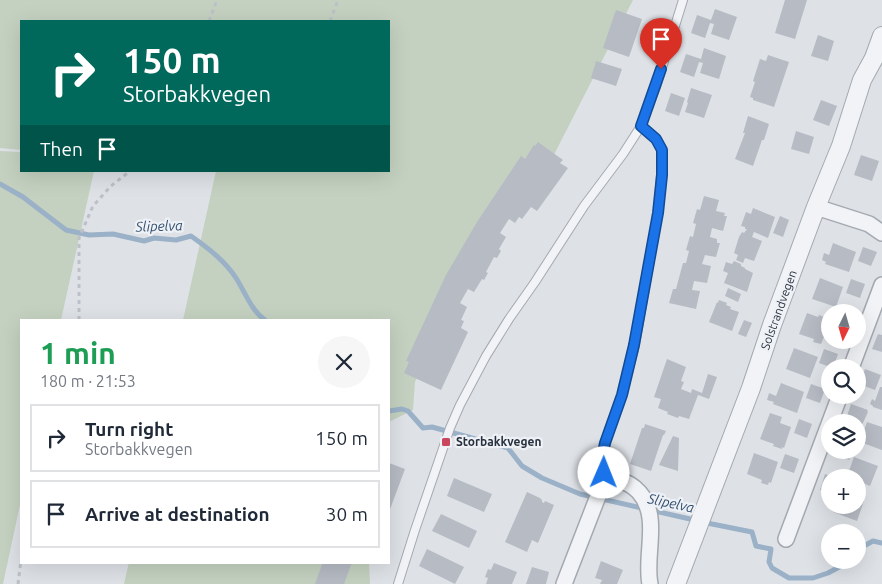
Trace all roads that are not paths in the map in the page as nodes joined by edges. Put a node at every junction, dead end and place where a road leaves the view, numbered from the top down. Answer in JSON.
{"nodes":[{"id":1,"x":683,"y":0,"type":"edge"},
{"id":2,"x":882,"y":36,"type":"edge"},
{"id":3,"x":641,"y":126,"type":"junction"},
{"id":4,"x":816,"y":207,"type":"junction"},
{"id":5,"x":882,"y":233,"type":"edge"},
{"id":6,"x":882,"y":285,"type":"edge"},
{"id":7,"x":854,"y":359,"type":"edge"},
{"id":8,"x":837,"y":404,"type":"edge"},
{"id":9,"x":606,"y":484,"type":"junction"},
{"id":10,"x":786,"y":539,"type":"dead end"},
{"id":11,"x":398,"y":584,"type":"edge"},
{"id":12,"x":564,"y":584,"type":"edge"},
{"id":13,"x":650,"y":584,"type":"edge"},
{"id":14,"x":676,"y":584,"type":"edge"}],
"edges":[{"from":1,"to":3,"type":"lane"},
{"from":2,"to":4,"type":"street","name":"Solstrandvegen"},
{"from":3,"to":9,"type":"lane"},
{"from":3,"to":11,"type":"lane"},
{"from":4,"to":5,"type":"street"},
{"from":4,"to":14,"type":"street","name":"Solstrandvegen"},
{"from":6,"to":7,"type":"street"},
{"from":8,"to":10,"type":"street"},
{"from":9,"to":12,"type":"street"},
{"from":9,"to":13,"type":"street"}]}
